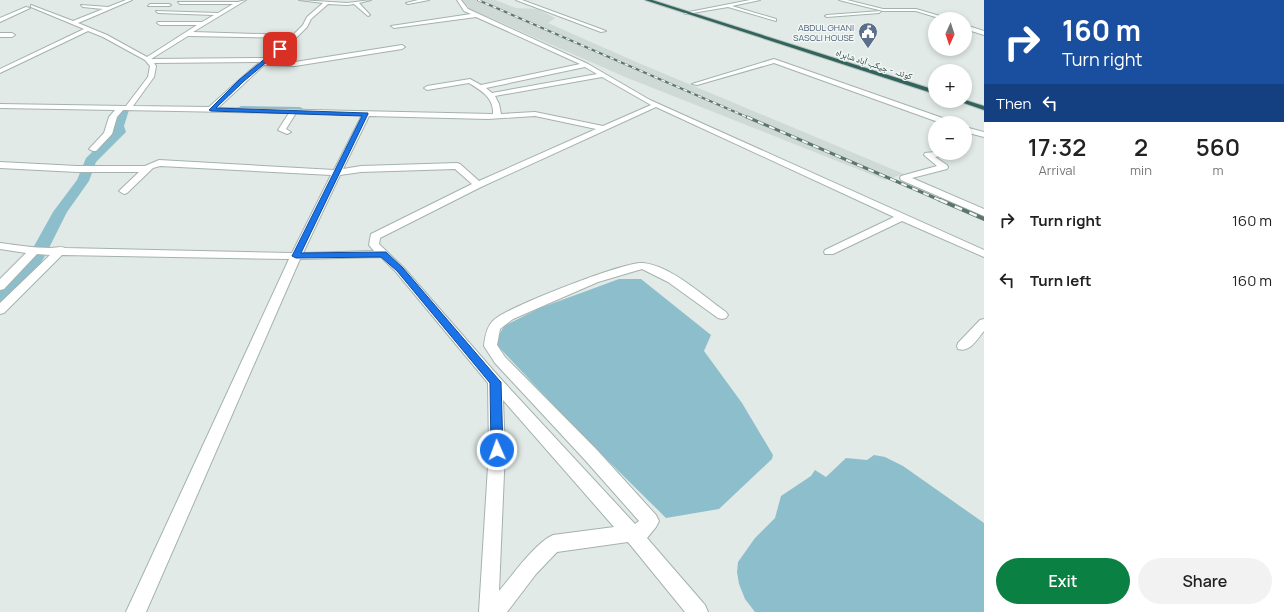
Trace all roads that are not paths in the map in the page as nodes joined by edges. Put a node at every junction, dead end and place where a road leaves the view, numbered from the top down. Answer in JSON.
{"nodes":[{"id":1,"x":130,"y":0,"type":"edge"},
{"id":2,"x":244,"y":0,"type":"edge"},
{"id":3,"x":301,"y":0,"type":"edge"},
{"id":4,"x":369,"y":0,"type":"edge"},
{"id":5,"x":427,"y":0,"type":"edge"},
{"id":6,"x":459,"y":0,"type":"edge"},
{"id":7,"x":518,"y":0,"type":"edge"},
{"id":8,"x":647,"y":0,"type":"edge"},
{"id":9,"x":758,"y":0,"type":"edge"},
{"id":10,"x":841,"y":0,"type":"edge"},
{"id":11,"x":327,"y":2,"type":"junction"},
{"id":12,"x":712,"y":2,"type":"dead end"},
{"id":13,"x":180,"y":3,"type":"dead end"},
{"id":14,"x":198,"y":3,"type":"junction"},
{"id":15,"x":356,"y":3,"type":"junction"},
{"id":16,"x":408,"y":3,"type":"dead end"},
{"id":17,"x":238,"y":4,"type":"junction"},
{"id":18,"x":150,"y":5,"type":"dead end"},
{"id":19,"x":83,"y":6,"type":"dead end"},
{"id":20,"x":726,"y":6,"type":"junction"},
{"id":21,"x":107,"y":8,"type":"junction"},
{"id":22,"x":884,"y":10,"type":"junction"},
{"id":23,"x":158,"y":12,"type":"dead end"},
{"id":24,"x":686,"y":13,"type":"junction"},
{"id":25,"x":928,"y":13,"type":"edge"},
{"id":26,"x":218,"y":14,"type":"junction"},
{"id":27,"x":368,"y":15,"type":"dead end"},
{"id":28,"x":477,"y":15,"type":"junction"},
{"id":29,"x":827,"y":16,"type":"dead end"},
{"id":30,"x":0,"y":20,"type":"edge"},
{"id":31,"x":774,"y":20,"type":"dead end"},
{"id":32,"x":73,"y":23,"type":"junction"},
{"id":33,"x":160,"y":23,"type":"dead end"},
{"id":34,"x":204,"y":24,"type":"junction"},
{"id":35,"x":394,"y":26,"type":"dead end"},
{"id":36,"x":88,"y":29,"type":"junction"},
{"id":37,"x":972,"y":29,"type":"edge"},
{"id":38,"x":603,"y":31,"type":"dead end"},
{"id":39,"x":984,"y":33,"type":"edge"},
{"id":40,"x":189,"y":34,"type":"junction"},
{"id":41,"x":0,"y":35,"type":"edge"},
{"id":42,"x":12,"y":35,"type":"dead end"},
{"id":43,"x":294,"y":37,"type":"junction"},
{"id":44,"x":402,"y":47,"type":"dead end"},
{"id":45,"x":149,"y":60,"type":"junction"},
{"id":46,"x":266,"y":61,"type":"junction"},
{"id":47,"x":586,"y":65,"type":"junction"},
{"id":48,"x":0,"y":71,"type":"edge"},
{"id":49,"x":603,"y":75,"type":"junction"},
{"id":50,"x":695,"y":84,"type":"dead end"},
{"id":51,"x":480,"y":87,"type":"junction"},
{"id":52,"x":428,"y":88,"type":"dead end"},
{"id":53,"x":928,"y":90,"type":"edge"},
{"id":54,"x":491,"y":95,"type":"junction"},
{"id":55,"x":972,"y":104,"type":"edge"},
{"id":56,"x":656,"y":105,"type":"junction"},
{"id":57,"x":0,"y":106,"type":"edge"},
{"id":58,"x":984,"y":108,"type":"edge"},
{"id":59,"x":123,"y":109,"type":"junction"},
{"id":60,"x":211,"y":110,"type":"junction"},
{"id":61,"x":294,"y":111,"type":"junction"},
{"id":62,"x":366,"y":114,"type":"junction"},
{"id":63,"x":928,"y":116,"type":"edge"},
{"id":64,"x":497,"y":117,"type":"junction"},
{"id":65,"x":603,"y":128,"type":"junction"},
{"id":66,"x":972,"y":131,"type":"edge"},
{"id":67,"x":287,"y":132,"type":"dead end"},
{"id":68,"x":984,"y":135,"type":"edge"},
{"id":69,"x":92,"y":149,"type":"dead end"},
{"id":70,"x":935,"y":160,"type":"edge"},
{"id":71,"x":0,"y":165,"type":"edge"},
{"id":72,"x":147,"y":168,"type":"junction"},
{"id":73,"x":336,"y":173,"type":"junction"},
{"id":74,"x":478,"y":185,"type":"junction"},
{"id":75,"x":124,"y":191,"type":"dead end"},
{"id":76,"x":984,"y":213,"type":"edge"},
{"id":77,"x":902,"y":217,"type":"junction"},
{"id":78,"x":0,"y":246,"type":"edge"},
{"id":79,"x":61,"y":250,"type":"junction"},
{"id":80,"x":34,"y":251,"type":"junction"},
{"id":81,"x":829,"y":252,"type":"dead end"},
{"id":82,"x":383,"y":254,"type":"junction"},
{"id":83,"x":984,"y":254,"type":"edge"},
{"id":84,"x":296,"y":256,"type":"junction"},
{"id":85,"x":0,"y":286,"type":"edge"},
{"id":86,"x":0,"y":310,"type":"edge"},
{"id":87,"x":722,"y":315,"type":"dead end"},
{"id":88,"x":984,"y":323,"type":"edge"},
{"id":89,"x":963,"y":346,"type":"dead end"},
{"id":90,"x":496,"y":382,"type":"junction"},
{"id":91,"x":632,"y":534,"type":"junction"},
{"id":92,"x":136,"y":612,"type":"edge"},
{"id":93,"x":489,"y":612,"type":"edge"},
{"id":94,"x":495,"y":612,"type":"edge"},
{"id":95,"x":698,"y":612,"type":"edge"}],
"edges":[{"from":1,"to":21,"type":"street"},
{"from":2,"to":17,"type":"street"},
{"from":3,"to":11,"type":"street"},
{"from":4,"to":15,"type":"street"},
{"from":5,"to":16,"type":"street"},
{"from":6,"to":28,"type":"street"},
{"from":7,"to":38,"type":"street"},
{"from":8,"to":24,"type":"highway","name":"کوئٹہ - جیکب آباد شاہراہ"},
{"from":9,"to":20,"type":"street"},
{"from":10,"to":22,"type":"street"},
{"from":11,"to":15,"type":"street"},
{"from":11,"to":43,"type":"street"},
{"from":12,"to":20,"type":"street"},
{"from":13,"to":14,"type":"street"},
{"from":14,"to":17,"type":"street"},
{"from":14,"to":18,"type":"street"},
{"from":15,"to":27,"type":"street"},
{"from":17,"to":26,"type":"street"},
{"from":19,"to":21,"type":"street"},
{"from":20,"to":24,"type":"street"},
{"from":20,"to":31,"type":"street"},
{"from":21,"to":32,"type":"street"},
{"from":22,"to":25,"type":"street"},
{"from":22,"to":29,"type":"street"},
{"from":23,"to":26,"type":"street"},
{"from":24,"to":53,"type":"highway","name":"کوئٹہ - جیکب آباد شاہراہ"},
{"from":26,"to":34,"type":"street"},
{"from":28,"to":35,"type":"street"},
{"from":28,"to":47,"type":"street"},
{"from":30,"to":32,"type":"street"},
{"from":32,"to":36,"type":"street"},
{"from":33,"to":34,"type":"street"},
{"from":34,"to":40,"type":"street"},
{"from":36,"to":45,"type":"street"},
{"from":36,"to":48,"type":"street"},
{"from":37,"to":39,"type":"street"},
{"from":40,"to":43,"type":"street"},
{"from":40,"to":45,"type":"street"},
{"from":41,"to":42,"type":"street"},
{"from":43,"to":46,"type":"street"},
{"from":44,"to":46,"type":"street"},
{"from":45,"to":46,"type":"street"},
{"from":45,"to":59,"type":"street"},
{"from":46,"to":60,"type":"street"},
{"from":47,"to":49,"type":"street"},
{"from":47,"to":51,"type":"street"},
{"from":49,"to":54,"type":"street"},
{"from":49,"to":56,"type":"street"},
{"from":50,"to":63,"type":"street"},
{"from":51,"to":52,"type":"street"},
{"from":51,"to":54,"type":"street"},
{"from":54,"to":64,"type":"street"},
{"from":55,"to":58,"type":"highway"},
{"from":56,"to":65,"type":"street"},
{"from":56,"to":77,"type":"street"},
{"from":57,"to":59,"type":"street"},
{"from":59,"to":60,"type":"street"},
{"from":59,"to":69,"type":"street"},
{"from":60,"to":61,"type":"street"},
{"from":61,"to":62,"type":"street"},
{"from":61,"to":67,"type":"street"},
{"from":62,"to":64,"type":"street"},
{"from":62,"to":73,"type":"street"},
{"from":64,"to":65,"type":"street"},
{"from":65,"to":74,"type":"street"},
{"from":66,"to":68,"type":"street"},
{"from":70,"to":76,"type":"street"},
{"from":71,"to":72,"type":"street"},
{"from":72,"to":73,"type":"street"},
{"from":72,"to":75,"type":"street"},
{"from":73,"to":74,"type":"street"},
{"from":73,"to":84,"type":"street"},
{"from":74,"to":82,"type":"street"},
{"from":77,"to":81,"type":"street"},
{"from":77,"to":83,"type":"street"},
{"from":78,"to":80,"type":"street"},
{"from":79,"to":80,"type":"street"},
{"from":79,"to":84,"type":"street"},
{"from":79,"to":86,"type":"street"},
{"from":80,"to":85,"type":"street"},
{"from":82,"to":84,"type":"street"},
{"from":82,"to":90,"type":"street"},
{"from":84,"to":92,"type":"street"},
{"from":87,"to":91,"type":"street"},
{"from":88,"to":89,"type":"street"},
{"from":90,"to":91,"type":"street"},
{"from":90,"to":93,"type":"street"},
{"from":91,"to":94,"type":"street"},
{"from":91,"to":95,"type":"street"}]}
